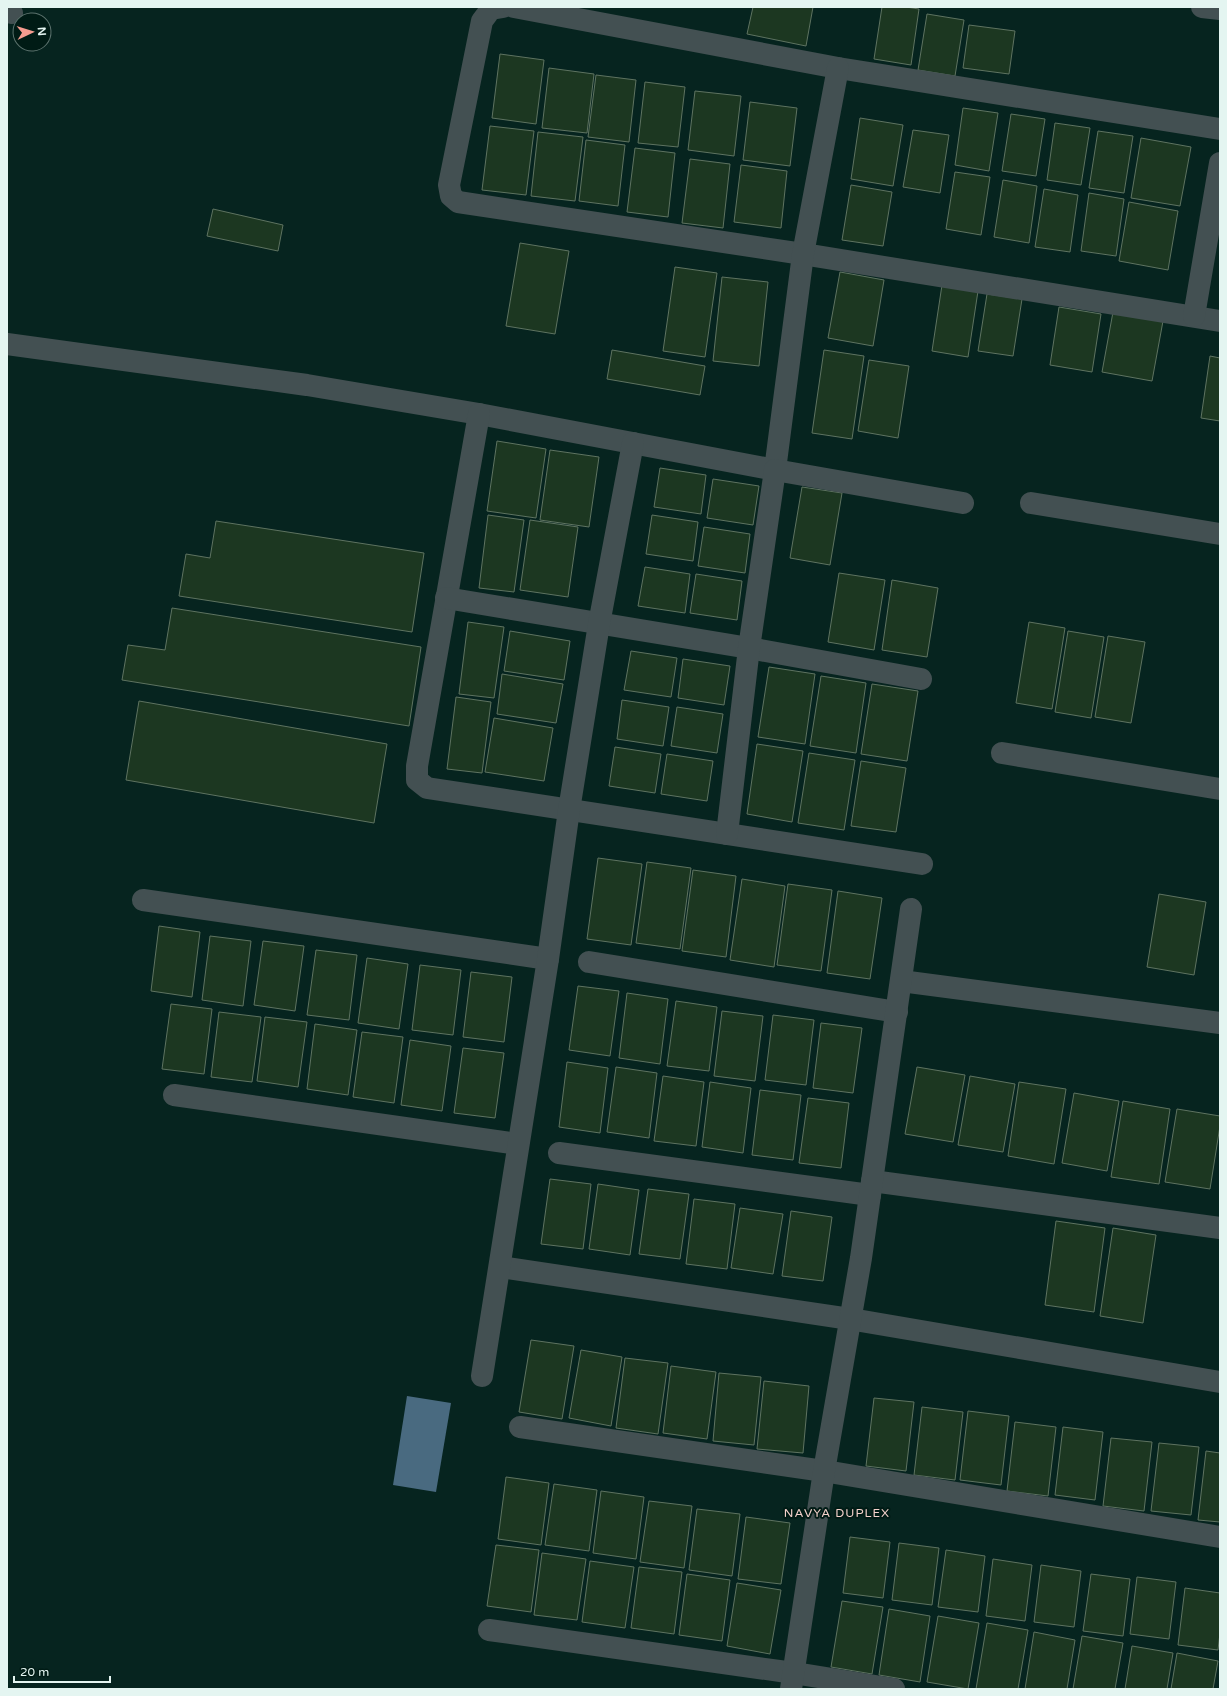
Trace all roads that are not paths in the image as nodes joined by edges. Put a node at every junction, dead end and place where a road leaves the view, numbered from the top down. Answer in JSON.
{"nodes":[{"id":1,"x":503,"y":7,"type":"edge"},
{"id":2,"x":514,"y":7,"type":"edge"},
{"id":3,"x":1202,"y":7,"type":"edge"},
{"id":4,"x":1220,"y":9,"type":"edge"},
{"id":5,"x":838,"y":68,"type":"junction"},
{"id":6,"x":1220,"y":129,"type":"edge"},
{"id":7,"x":1220,"y":162,"type":"edge"},
{"id":8,"x":803,"y":254,"type":"junction"},
{"id":9,"x":1194,"y":316,"type":"junction"},
{"id":10,"x":1220,"y":321,"type":"edge"},
{"id":11,"x":7,"y":344,"type":"edge"},
{"id":12,"x":479,"y":414,"type":"junction"},
{"id":13,"x":633,"y":443,"type":"junction"},
{"id":14,"x":775,"y":470,"type":"junction"},
{"id":15,"x":963,"y":503,"type":"dead end"},
{"id":16,"x":1031,"y":503,"type":"dead end"},
{"id":17,"x":1220,"y":534,"type":"edge"},
{"id":18,"x":446,"y":598,"type":"junction"},
{"id":19,"x":599,"y":624,"type":"junction"},
{"id":20,"x":749,"y":648,"type":"junction"},
{"id":21,"x":921,"y":679,"type":"dead end"},
{"id":22,"x":1002,"y":753,"type":"dead end"},
{"id":23,"x":1220,"y":789,"type":"edge"},
{"id":24,"x":569,"y":810,"type":"junction"},
{"id":25,"x":727,"y":834,"type":"junction"},
{"id":26,"x":922,"y":864,"type":"dead end"},
{"id":27,"x":143,"y":900,"type":"dead end"},
{"id":28,"x":911,"y":910,"type":"dead end"},
{"id":29,"x":548,"y":959,"type":"junction"},
{"id":30,"x":589,"y":962,"type":"dead end"},
{"id":31,"x":901,"y":981,"type":"junction"},
{"id":32,"x":897,"y":1012,"type":"junction"},
{"id":33,"x":1220,"y":1023,"type":"edge"},
{"id":34,"x":174,"y":1095,"type":"dead end"},
{"id":35,"x":518,"y":1144,"type":"junction"},
{"id":36,"x":559,"y":1153,"type":"dead end"},
{"id":37,"x":871,"y":1188,"type":"junction"},
{"id":38,"x":1220,"y":1228,"type":"edge"},
{"id":39,"x":500,"y":1267,"type":"junction"},
{"id":40,"x":850,"y":1319,"type":"junction"},
{"id":41,"x":482,"y":1376,"type":"dead end"},
{"id":42,"x":1220,"y":1382,"type":"edge"},
{"id":43,"x":520,"y":1427,"type":"dead end"},
{"id":44,"x":824,"y":1470,"type":"junction"},
{"id":45,"x":1220,"y":1537,"type":"edge"},
{"id":46,"x":489,"y":1630,"type":"dead end"},
{"id":47,"x":793,"y":1681,"type":"edge"},
{"id":48,"x":894,"y":1689,"type":"edge"}],
"edges":[{"from":1,"to":8,"type":"street"},
{"from":2,"to":5,"type":"street"},
{"from":3,"to":4,"type":"street"},
{"from":5,"to":6,"type":"street"},
{"from":5,"to":8,"type":"street"},
{"from":7,"to":9,"type":"street"},
{"from":8,"to":9,"type":"street"},
{"from":8,"to":14,"type":"street"},
{"from":9,"to":10,"type":"street"},
{"from":11,"to":12,"type":"street"},
{"from":12,"to":13,"type":"street"},
{"from":12,"to":18,"type":"street"},
{"from":13,"to":14,"type":"street"},
{"from":13,"to":19,"type":"street"},
{"from":14,"to":15,"type":"street"},
{"from":14,"to":20,"type":"street"},
{"from":16,"to":17,"type":"street"},
{"from":18,"to":19,"type":"street"},
{"from":18,"to":24,"type":"street"},
{"from":19,"to":20,"type":"street"},
{"from":19,"to":24,"type":"street"},
{"from":20,"to":21,"type":"street"},
{"from":20,"to":25,"type":"street"},
{"from":22,"to":23,"type":"street"},
{"from":24,"to":25,"type":"street"},
{"from":24,"to":29,"type":"street"},
{"from":25,"to":26,"type":"street"},
{"from":27,"to":29,"type":"street"},
{"from":28,"to":31,"type":"street"},
{"from":29,"to":35,"type":"street"},
{"from":30,"to":32,"type":"street"},
{"from":31,"to":32,"type":"street"},
{"from":31,"to":33,"type":"street"},
{"from":32,"to":37,"type":"street"},
{"from":34,"to":35,"type":"street"},
{"from":35,"to":39,"type":"street"},
{"from":36,"to":37,"type":"street"},
{"from":37,"to":38,"type":"street"},
{"from":37,"to":40,"type":"street"},
{"from":39,"to":40,"type":"street"},
{"from":39,"to":41,"type":"street"},
{"from":40,"to":42,"type":"street"},
{"from":40,"to":44,"type":"street"},
{"from":43,"to":44,"type":"street"},
{"from":44,"to":45,"type":"street"},
{"from":44,"to":47,"type":"street"},
{"from":46,"to":47,"type":"street"},
{"from":47,"to":48,"type":"street"}]}
